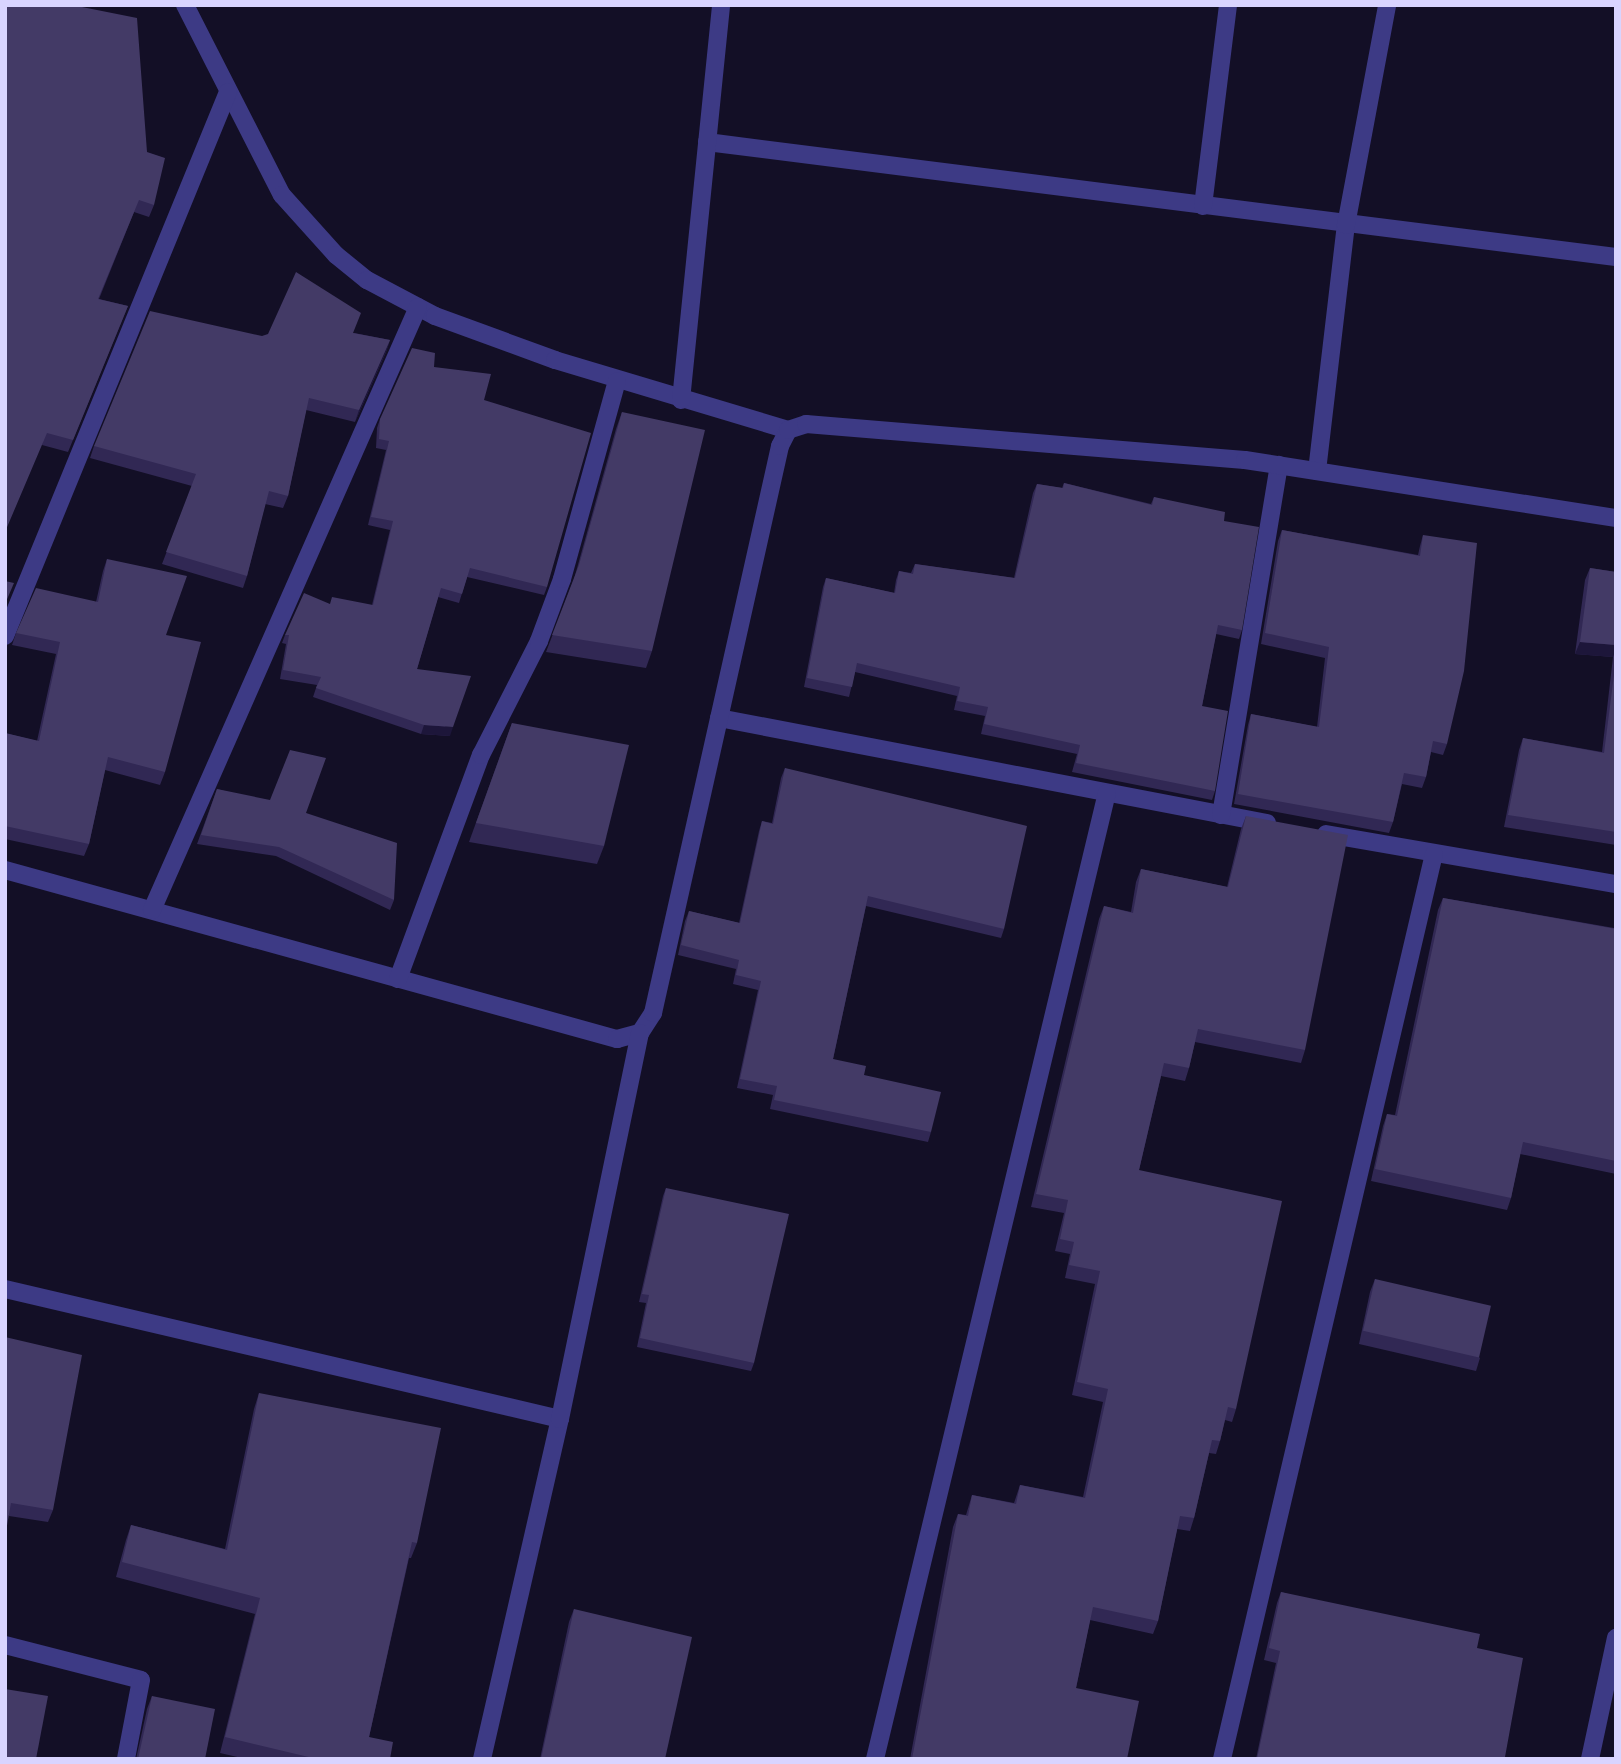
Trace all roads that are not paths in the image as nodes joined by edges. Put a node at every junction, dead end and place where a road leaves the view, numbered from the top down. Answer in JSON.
{"nodes":[{"id":1,"x":185,"y":5,"type":"edge"},
{"id":2,"x":721,"y":5,"type":"edge"},
{"id":3,"x":1228,"y":5,"type":"edge"},
{"id":4,"x":1387,"y":5,"type":"edge"},
{"id":5,"x":228,"y":92,"type":"junction"},
{"id":6,"x":707,"y":142,"type":"junction"},
{"id":7,"x":1203,"y":206,"type":"junction"},
{"id":8,"x":1346,"y":225,"type":"junction"},
{"id":9,"x":1616,"y":257,"type":"edge"},
{"id":10,"x":418,"y":307,"type":"junction"},
{"id":11,"x":617,"y":381,"type":"junction"},
{"id":12,"x":681,"y":400,"type":"junction"},
{"id":13,"x":788,"y":430,"type":"junction"},
{"id":14,"x":1279,"y":465,"type":"junction"},
{"id":15,"x":1317,"y":471,"type":"junction"},
{"id":16,"x":1616,"y":518,"type":"edge"},
{"id":17,"x":5,"y":636,"type":"edge"},
{"id":18,"x":719,"y":718,"type":"junction"},
{"id":19,"x":1107,"y":793,"type":"junction"},
{"id":20,"x":1221,"y":814,"type":"junction"},
{"id":21,"x":1434,"y":854,"type":"junction"},
{"id":22,"x":5,"y":870,"type":"edge"},
{"id":23,"x":1616,"y":884,"type":"edge"},
{"id":24,"x":152,"y":910,"type":"junction"},
{"id":25,"x":398,"y":979,"type":"junction"},
{"id":26,"x":640,"y":1033,"type":"junction"},
{"id":27,"x":5,"y":1289,"type":"edge"},
{"id":28,"x":560,"y":1419,"type":"junction"},
{"id":29,"x":1616,"y":1638,"type":"edge"},
{"id":30,"x":5,"y":1645,"type":"edge"},
{"id":31,"x":126,"y":1759,"type":"edge"},
{"id":32,"x":482,"y":1759,"type":"edge"},
{"id":33,"x":875,"y":1759,"type":"edge"},
{"id":34,"x":1222,"y":1759,"type":"edge"},
{"id":35,"x":1590,"y":1759,"type":"edge"}],
"edges":[{"from":1,"to":5,"type":"street"},
{"from":2,"to":6,"type":"street"},
{"from":3,"to":7,"type":"street"},
{"from":4,"to":8,"type":"street"},
{"from":5,"to":10,"type":"street"},
{"from":5,"to":17,"type":"street"},
{"from":6,"to":7,"type":"street"},
{"from":6,"to":12,"type":"street"},
{"from":7,"to":8,"type":"street"},
{"from":8,"to":9,"type":"street"},
{"from":8,"to":15,"type":"street"},
{"from":10,"to":11,"type":"street"},
{"from":10,"to":24,"type":"street"},
{"from":11,"to":12,"type":"street"},
{"from":11,"to":25,"type":"street"},
{"from":12,"to":13,"type":"street"},
{"from":13,"to":14,"type":"street"},
{"from":13,"to":18,"type":"street"},
{"from":14,"to":15,"type":"street"},
{"from":14,"to":20,"type":"street"},
{"from":15,"to":16,"type":"street"},
{"from":18,"to":19,"type":"street"},
{"from":18,"to":26,"type":"street"},
{"from":19,"to":20,"type":"street"},
{"from":19,"to":33,"type":"street"},
{"from":20,"to":21,"type":"street"},
{"from":21,"to":23,"type":"street"},
{"from":21,"to":34,"type":"street"},
{"from":22,"to":24,"type":"street"},
{"from":24,"to":25,"type":"street"},
{"from":25,"to":26,"type":"street"},
{"from":26,"to":28,"type":"street"},
{"from":27,"to":28,"type":"street"},
{"from":28,"to":32,"type":"street"},
{"from":29,"to":35,"type":"street"},
{"from":30,"to":31,"type":"street"}]}
